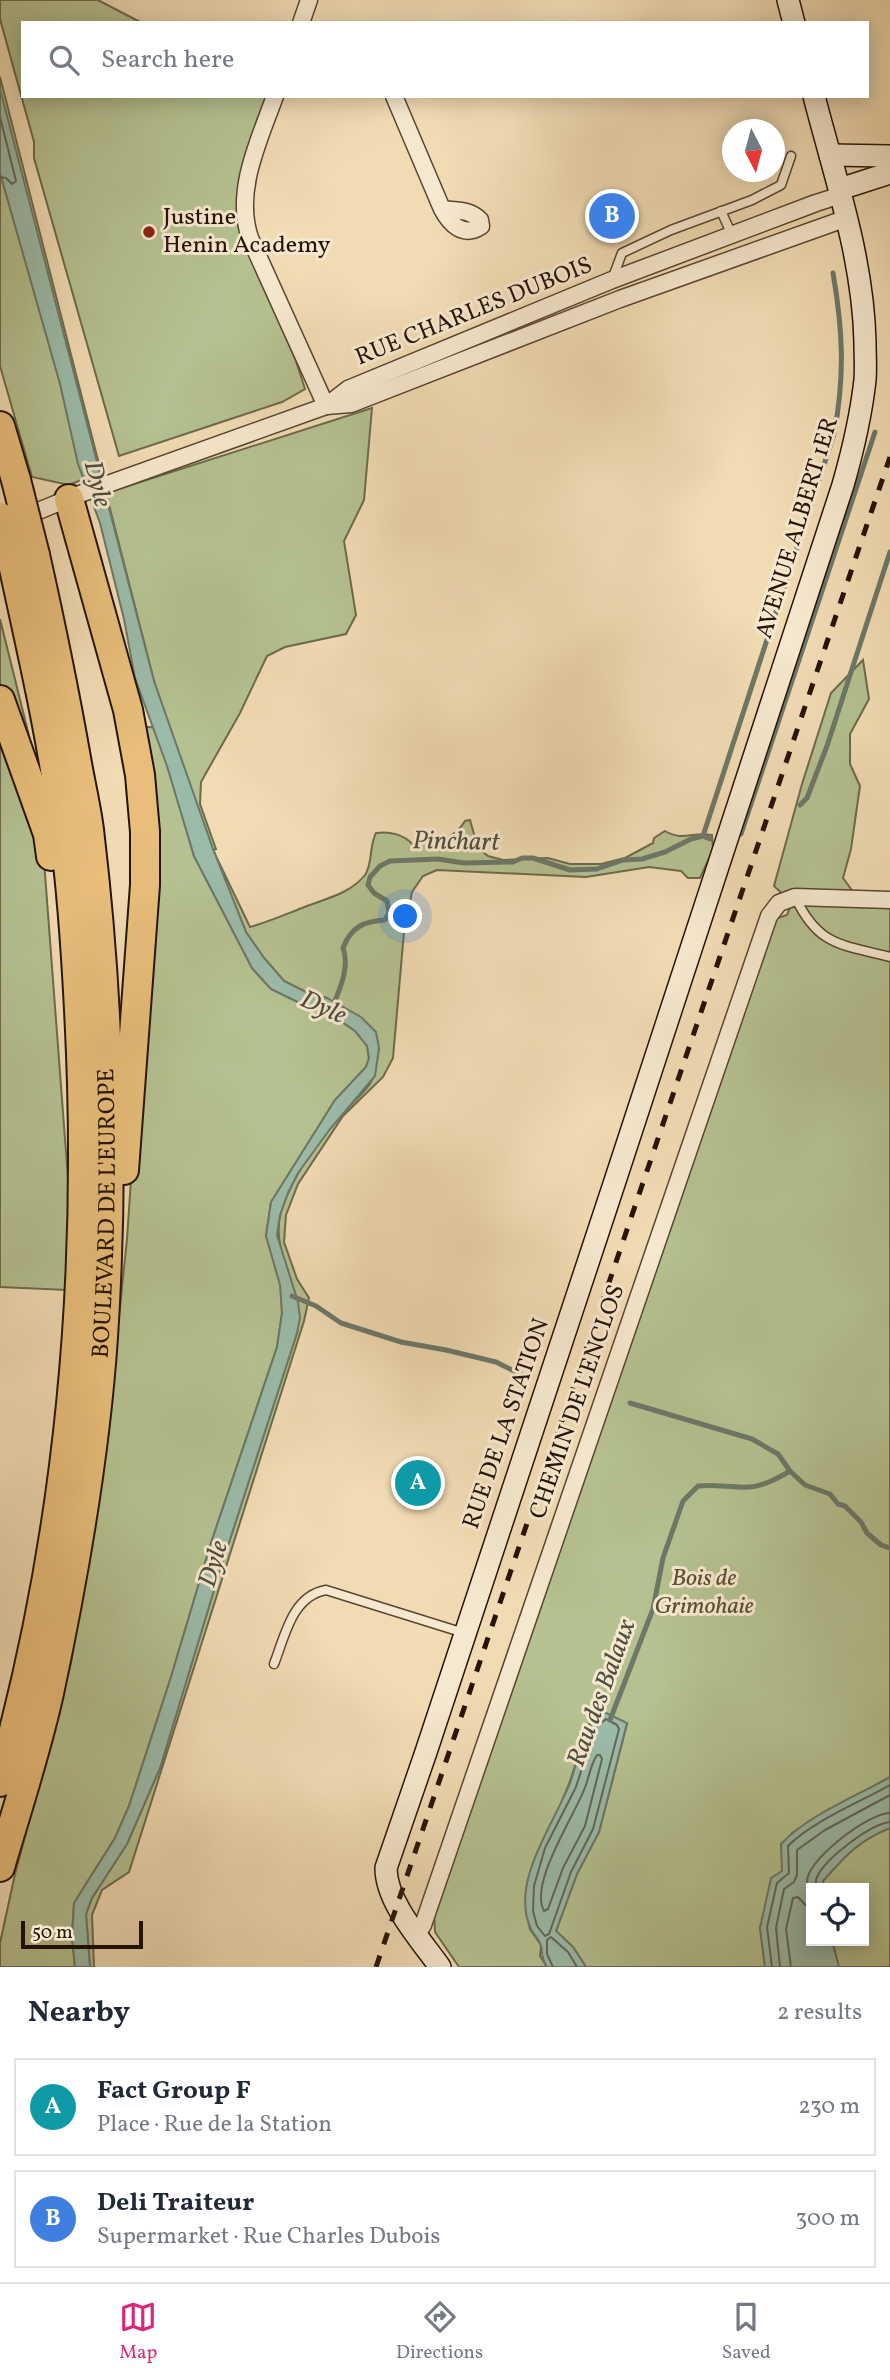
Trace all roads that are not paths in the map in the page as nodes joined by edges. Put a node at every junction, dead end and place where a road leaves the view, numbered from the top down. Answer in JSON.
{"nodes":[{"id":1,"x":309,"y":0,"type":"edge"},
{"id":2,"x":788,"y":0,"type":"edge"},
{"id":3,"x":303,"y":21,"type":"edge"},
{"id":4,"x":793,"y":21,"type":"edge"},
{"id":5,"x":274,"y":98,"type":"edge"},
{"id":6,"x":395,"y":98,"type":"edge"},
{"id":7,"x":815,"y":98,"type":"edge"},
{"id":8,"x":830,"y":155,"type":"junction"},
{"id":9,"x":792,"y":156,"type":"dead end"},
{"id":10,"x":890,"y":156,"type":"edge"},
{"id":11,"x":890,"y":175,"type":"edge"},
{"id":12,"x":841,"y":192,"type":"junction"},
{"id":13,"x":442,"y":209,"type":"dead end"},
{"id":14,"x":721,"y":211,"type":"junction"},
{"id":15,"x":846,"y":218,"type":"junction"},
{"id":16,"x":732,"y":235,"type":"junction"},
{"id":17,"x":739,"y":256,"type":"junction"},
{"id":18,"x":612,"y":280,"type":"junction"},
{"id":19,"x":620,"y":299,"type":"junction"},
{"id":20,"x":326,"y":406,"type":"junction"},
{"id":21,"x":0,"y":426,"type":"edge"},
{"id":22,"x":75,"y":496,"type":"junction"},
{"id":23,"x":0,"y":517,"type":"edge"},
{"id":24,"x":0,"y":527,"type":"edge"},
{"id":25,"x":24,"y":559,"type":"junction"},
{"id":26,"x":0,"y":700,"type":"edge"},
{"id":27,"x":710,"y":886,"type":"joint"},
{"id":28,"x":794,"y":897,"type":"junction"},
{"id":29,"x":890,"y":900,"type":"edge"},
{"id":30,"x":76,"y":953,"type":"junction"},
{"id":31,"x":890,"y":957,"type":"edge"},
{"id":32,"x":108,"y":1217,"type":"junction"},
{"id":33,"x":464,"y":1633,"type":"junction"},
{"id":34,"x":274,"y":1664,"type":"dead end"},
{"id":35,"x":0,"y":1782,"type":"edge"},
{"id":36,"x":0,"y":1867,"type":"edge"},
{"id":37,"x":417,"y":1934,"type":"junction"},
{"id":38,"x":440,"y":1967,"type":"edge"}],
"edges":[{"from":1,"to":3,"type":"street"},
{"from":2,"to":4,"type":"main road"},
{"from":5,"to":20,"type":"street"},
{"from":6,"to":13,"type":"street"},
{"from":7,"to":8,"type":"main road","name":"AVENUE ALBERT 1ER"},
{"from":8,"to":10,"type":"main road"},
{"from":8,"to":12,"type":"main road","name":"AVENUE ALBERT 1ER"},
{"from":9,"to":14,"type":"lane"},
{"from":11,"to":12,"type":"main road"},
{"from":12,"to":15,"type":"main road","name":"AVENUE ALBERT 1ER"},
{"from":12,"to":16,"type":"street","name":"RUE CHARLES DUBOIS"},
{"from":14,"to":16,"type":"lane"},
{"from":14,"to":18,"type":"lane"},
{"from":15,"to":17,"type":"street","name":"RUE CHARLES DUBOIS"},
{"from":15,"to":27,"type":"main road","name":"AVENUE ALBERT 1ER"},
{"from":16,"to":17,"type":"street"},
{"from":16,"to":18,"type":"street","name":"RUE CHARLES DUBOIS"},
{"from":17,"to":19,"type":"street","name":"RUE CHARLES DUBOIS"},
{"from":18,"to":19,"type":"street"},
{"from":18,"to":20,"type":"street","name":"RUE CHARLES DUBOIS"},
{"from":19,"to":20,"type":"street","name":"RUE CHARLES DUBOIS"},
{"from":20,"to":22,"type":"street","name":"RUE CHARLES DUBOIS"},
{"from":21,"to":25,"type":"highway","bridge":true},
{"from":22,"to":24,"type":"street","name":"RUE CHARLES DUBOIS"},
{"from":22,"to":32,"type":"highway"},
{"from":23,"to":25,"type":"highway","bridge":true},
{"from":25,"to":30,"type":"highway","name":"BOULEVARD DE L'EUROPE"},
{"from":25,"to":32,"type":"highway","name":"BOULEVARD DE L'EUROPE"},
{"from":26,"to":30,"type":"highway"},
{"from":27,"to":33,"type":"main road","name":"RUE DE LA STATION"},
{"from":28,"to":29,"type":"street"},
{"from":28,"to":31,"type":"lane"},
{"from":28,"to":37,"type":"street","name":"CHEMIN DE L'ENCLOS"},
{"from":30,"to":35,"type":"highway","name":"BOULEVARD DE L'EUROPE"},
{"from":32,"to":36,"type":"highway","name":"BOULEVARD DE L'EUROPE"},
{"from":33,"to":34,"type":"lane"},
{"from":33,"to":37,"type":"main road","name":"RUE DE LA STATION"},
{"from":37,"to":38,"type":"main road","name":"RUE DE LA STATION"}]}
